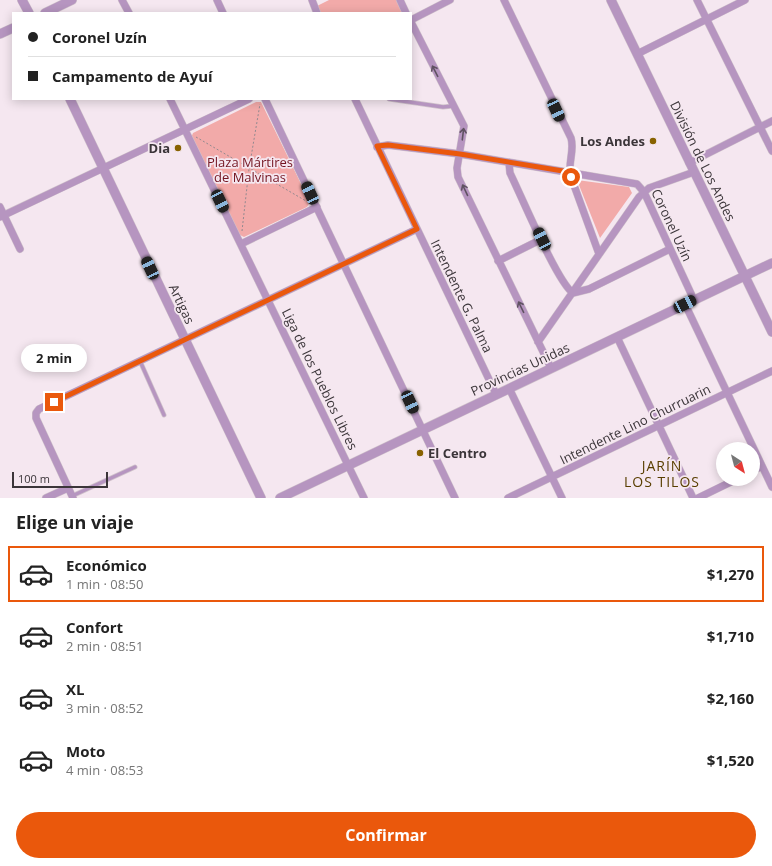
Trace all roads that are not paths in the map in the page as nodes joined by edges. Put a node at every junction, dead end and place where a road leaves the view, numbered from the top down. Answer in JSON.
{"nodes":[{"id":1,"x":22,"y":0,"type":"edge"},
{"id":2,"x":72,"y":0,"type":"edge"},
{"id":3,"x":122,"y":0,"type":"edge"},
{"id":4,"x":216,"y":0,"type":"edge"},
{"id":5,"x":312,"y":0,"type":"edge"},
{"id":6,"x":400,"y":0,"type":"edge"},
{"id":7,"x":450,"y":0,"type":"edge"},
{"id":8,"x":504,"y":0,"type":"edge"},
{"id":9,"x":611,"y":0,"type":"edge"},
{"id":10,"x":697,"y":0,"type":"edge"},
{"id":11,"x":745,"y":0,"type":"edge"},
{"id":12,"x":28,"y":12,"type":"edge"},
{"id":13,"x":47,"y":12,"type":"edge"},
{"id":14,"x":128,"y":12,"type":"edge"},
{"id":15,"x":222,"y":12,"type":"edge"},
{"id":16,"x":317,"y":12,"type":"edge"},
{"id":17,"x":406,"y":12,"type":"edge"},
{"id":18,"x":706,"y":19,"type":"junction"},
{"id":19,"x":412,"y":20,"type":"edge"},
{"id":20,"x":412,"y":23,"type":"edge"},
{"id":21,"x":12,"y":28,"type":"edge"},
{"id":22,"x":0,"y":34,"type":"edge"},
{"id":23,"x":637,"y":54,"type":"junction"},
{"id":24,"x":70,"y":100,"type":"edge"},
{"id":25,"x":170,"y":100,"type":"edge"},
{"id":26,"x":247,"y":100,"type":"edge"},
{"id":27,"x":265,"y":100,"type":"edge"},
{"id":28,"x":355,"y":100,"type":"edge"},
{"id":29,"x":396,"y":100,"type":"edge"},
{"id":30,"x":453,"y":106,"type":"junction"},
{"id":31,"x":772,"y":121,"type":"edge"},
{"id":32,"x":760,"y":127,"type":"junction"},
{"id":33,"x":184,"y":129,"type":"junction"},
{"id":34,"x":377,"y":146,"type":"junction"},
{"id":35,"x":772,"y":151,"type":"edge"},
{"id":36,"x":460,"y":154,"type":"junction"},
{"id":37,"x":509,"y":163,"type":"junction"},
{"id":38,"x":689,"y":163,"type":"junction"},
{"id":39,"x":103,"y":168,"type":"junction"},
{"id":40,"x":569,"y":172,"type":"junction"},
{"id":41,"x":694,"y":172,"type":"junction"},
{"id":42,"x":644,"y":192,"type":"junction"},
{"id":43,"x":0,"y":207,"type":"edge"},
{"id":44,"x":317,"y":207,"type":"junction"},
{"id":45,"x":2,"y":216,"type":"edge"},
{"id":46,"x":417,"y":229,"type":"junction"},
{"id":47,"x":542,"y":239,"type":"junction"},
{"id":48,"x":240,"y":244,"type":"junction"},
{"id":49,"x":20,"y":249,"type":"dead end"},
{"id":50,"x":670,"y":250,"type":"junction"},
{"id":51,"x":599,"y":254,"type":"junction"},
{"id":52,"x":498,"y":261,"type":"junction"},
{"id":53,"x":772,"y":263,"type":"edge"},
{"id":54,"x":344,"y":264,"type":"junction"},
{"id":55,"x":744,"y":276,"type":"junction"},
{"id":56,"x":573,"y":293,"type":"junction"},
{"id":57,"x":267,"y":300,"type":"junction"},
{"id":58,"x":694,"y":300,"type":"junction"},
{"id":59,"x":685,"y":304,"type":"junction"},
{"id":60,"x":772,"y":332,"type":"edge"},
{"id":61,"x":617,"y":337,"type":"junction"},
{"id":62,"x":184,"y":339,"type":"junction"},
{"id":63,"x":538,"y":342,"type":"junction"},
{"id":64,"x":140,"y":361,"type":"junction"},
{"id":65,"x":551,"y":368,"type":"junction"},
{"id":66,"x":772,"y":370,"type":"edge"},
{"id":67,"x":509,"y":388,"type":"junction"},
{"id":68,"x":728,"y":392,"type":"junction"},
{"id":69,"x":496,"y":394,"type":"junction"},
{"id":70,"x":164,"y":415,"type":"dead end"},
{"id":71,"x":658,"y":425,"type":"junction"},
{"id":72,"x":423,"y":430,"type":"junction"},
{"id":73,"x":348,"y":466,"type":"junction"},
{"id":74,"x":762,"y":466,"type":"joint"},
{"id":75,"x":135,"y":467,"type":"dead end"},
{"id":76,"x":552,"y":477,"type":"junction"},
{"id":77,"x":723,"y":486,"type":"edge"},
{"id":78,"x":772,"y":487,"type":"edge"},
{"id":79,"x":68,"y":488,"type":"junction"},
{"id":80,"x":73,"y":497,"type":"edge"},
{"id":81,"x":46,"y":498,"type":"edge"},
{"id":82,"x":261,"y":498,"type":"edge"},
{"id":83,"x":280,"y":498,"type":"edge"},
{"id":84,"x":364,"y":498,"type":"edge"},
{"id":85,"x":455,"y":498,"type":"edge"},
{"id":86,"x":508,"y":498,"type":"edge"},
{"id":87,"x":562,"y":498,"type":"edge"},
{"id":88,"x":693,"y":498,"type":"edge"},
{"id":89,"x":698,"y":498,"type":"edge"}],
"edges":[{"from":1,"to":12,"type":"street"},
{"from":2,"to":13,"type":"street"},
{"from":3,"to":14,"type":"street"},
{"from":4,"to":15,"type":"street"},
{"from":5,"to":16,"type":"street"},
{"from":6,"to":17,"type":"street"},
{"from":7,"to":19,"type":"street"},
{"from":8,"to":40,"type":"street"},
{"from":9,"to":23,"type":"street","name":"División de Los Andes"},
{"from":10,"to":18,"type":"street"},
{"from":11,"to":18,"type":"street"},
{"from":18,"to":23,"type":"street"},
{"from":18,"to":32,"type":"street"},
{"from":30,"to":20,"type":"street","one_way":true},
{"from":21,"to":22,"type":"street"},
{"from":23,"to":38,"type":"street","name":"División de Los Andes"},
{"from":24,"to":39,"type":"street","name":"Artigas"},
{"from":25,"to":33,"type":"street","name":"Liga de los Pueblos Libres"},
{"from":26,"to":33,"type":"street"},
{"from":27,"to":44,"type":"street"},
{"from":28,"to":34,"type":"street","name":"Intendente G. Palma"},
{"from":29,"to":30,"type":"lane"},
{"from":36,"to":30,"type":"street","one_way":true},
{"from":31,"to":32,"type":"street"},
{"from":32,"to":35,"type":"street"},
{"from":32,"to":38,"type":"street"},
{"from":33,"to":39,"type":"street"},
{"from":33,"to":48,"type":"street","name":"Liga de los Pueblos Libres"},
{"from":34,"to":36,"type":"street","name":"Coronel Uzín"},
{"from":34,"to":46,"type":"street","name":"Intendente G. Palma"},
{"from":36,"to":37,"type":"street","name":"Coronel Uzín"},
{"from":52,"to":36,"type":"street","one_way":true},
{"from":37,"to":40,"type":"street","name":"Coronel Uzín"},
{"from":37,"to":47,"type":"street"},
{"from":38,"to":41,"type":"street","name":"División de Los Andes"},
{"from":39,"to":45,"type":"street"},
{"from":39,"to":62,"type":"street","name":"Artigas"},
{"from":40,"to":42,"type":"street","name":"Coronel Uzín"},
{"from":40,"to":51,"type":"street"},
{"from":41,"to":42,"type":"street"},
{"from":41,"to":55,"type":"street","name":"División de Los Andes"},
{"from":42,"to":50,"type":"street","name":"Coronel Uzín"},
{"from":42,"to":51,"type":"street"},
{"from":43,"to":45,"type":"street"},
{"from":44,"to":48,"type":"street"},
{"from":44,"to":54,"type":"street"},
{"from":45,"to":49,"type":"street"},
{"from":46,"to":54,"type":"street"},
{"from":46,"to":69,"type":"street","name":"Intendente G. Palma"},
{"from":47,"to":52,"type":"street"},
{"from":47,"to":56,"type":"street"},
{"from":48,"to":57,"type":"street","name":"Liga de los Pueblos Libres"},
{"from":50,"to":56,"type":"street"},
{"from":50,"to":58,"type":"street","name":"Coronel Uzín"},
{"from":51,"to":56,"type":"street"},
{"from":63,"to":52,"type":"street","one_way":true},
{"from":53,"to":55,"type":"street","name":"Provincias Unidas"},
{"from":54,"to":57,"type":"street"},
{"from":54,"to":72,"type":"street"},
{"from":55,"to":58,"type":"street","name":"Provincias Unidas"},
{"from":55,"to":60,"type":"street","name":"División de Los Andes"},
{"from":56,"to":63,"type":"street"},
{"from":57,"to":62,"type":"street"},
{"from":57,"to":73,"type":"street","name":"Liga de los Pueblos Libres"},
{"from":58,"to":59,"type":"street","name":"Provincias Unidas"},
{"from":59,"to":61,"type":"street","name":"Provincias Unidas"},
{"from":59,"to":68,"type":"street"},
{"from":61,"to":65,"type":"street","name":"Provincias Unidas"},
{"from":61,"to":71,"type":"street"},
{"from":62,"to":64,"type":"street"},
{"from":62,"to":82,"type":"street","name":"Artigas"},
{"from":63,"to":65,"type":"street"},
{"from":64,"to":70,"type":"lane"},
{"from":64,"to":79,"type":"street"},
{"from":65,"to":67,"type":"street","name":"Provincias Unidas"},
{"from":66,"to":68,"type":"street","name":"Intendente Lino Churruarin"},
{"from":67,"to":69,"type":"street","name":"Provincias Unidas"},
{"from":67,"to":76,"type":"street"},
{"from":68,"to":71,"type":"street","name":"Intendente Lino Churruarin"},
{"from":68,"to":74,"type":"street"},
{"from":69,"to":72,"type":"street","name":"Provincias Unidas"},
{"from":71,"to":76,"type":"street","name":"Intendente Lino Churruarin"},
{"from":71,"to":88,"type":"street"},
{"from":72,"to":73,"type":"street","name":"Provincias Unidas"},
{"from":72,"to":85,"type":"street"},
{"from":73,"to":83,"type":"street","name":"Provincias Unidas"},
{"from":73,"to":84,"type":"street","name":"Liga de los Pueblos Libres"},
{"from":74,"to":78,"type":"street"},
{"from":75,"to":80,"type":"lane"},
{"from":76,"to":86,"type":"street","name":"Intendente Lino Churruarin"},
{"from":76,"to":87,"type":"street"},
{"from":77,"to":89,"type":"street"},
{"from":79,"to":80,"type":"street"},
{"from":79,"to":81,"type":"street"}]}
